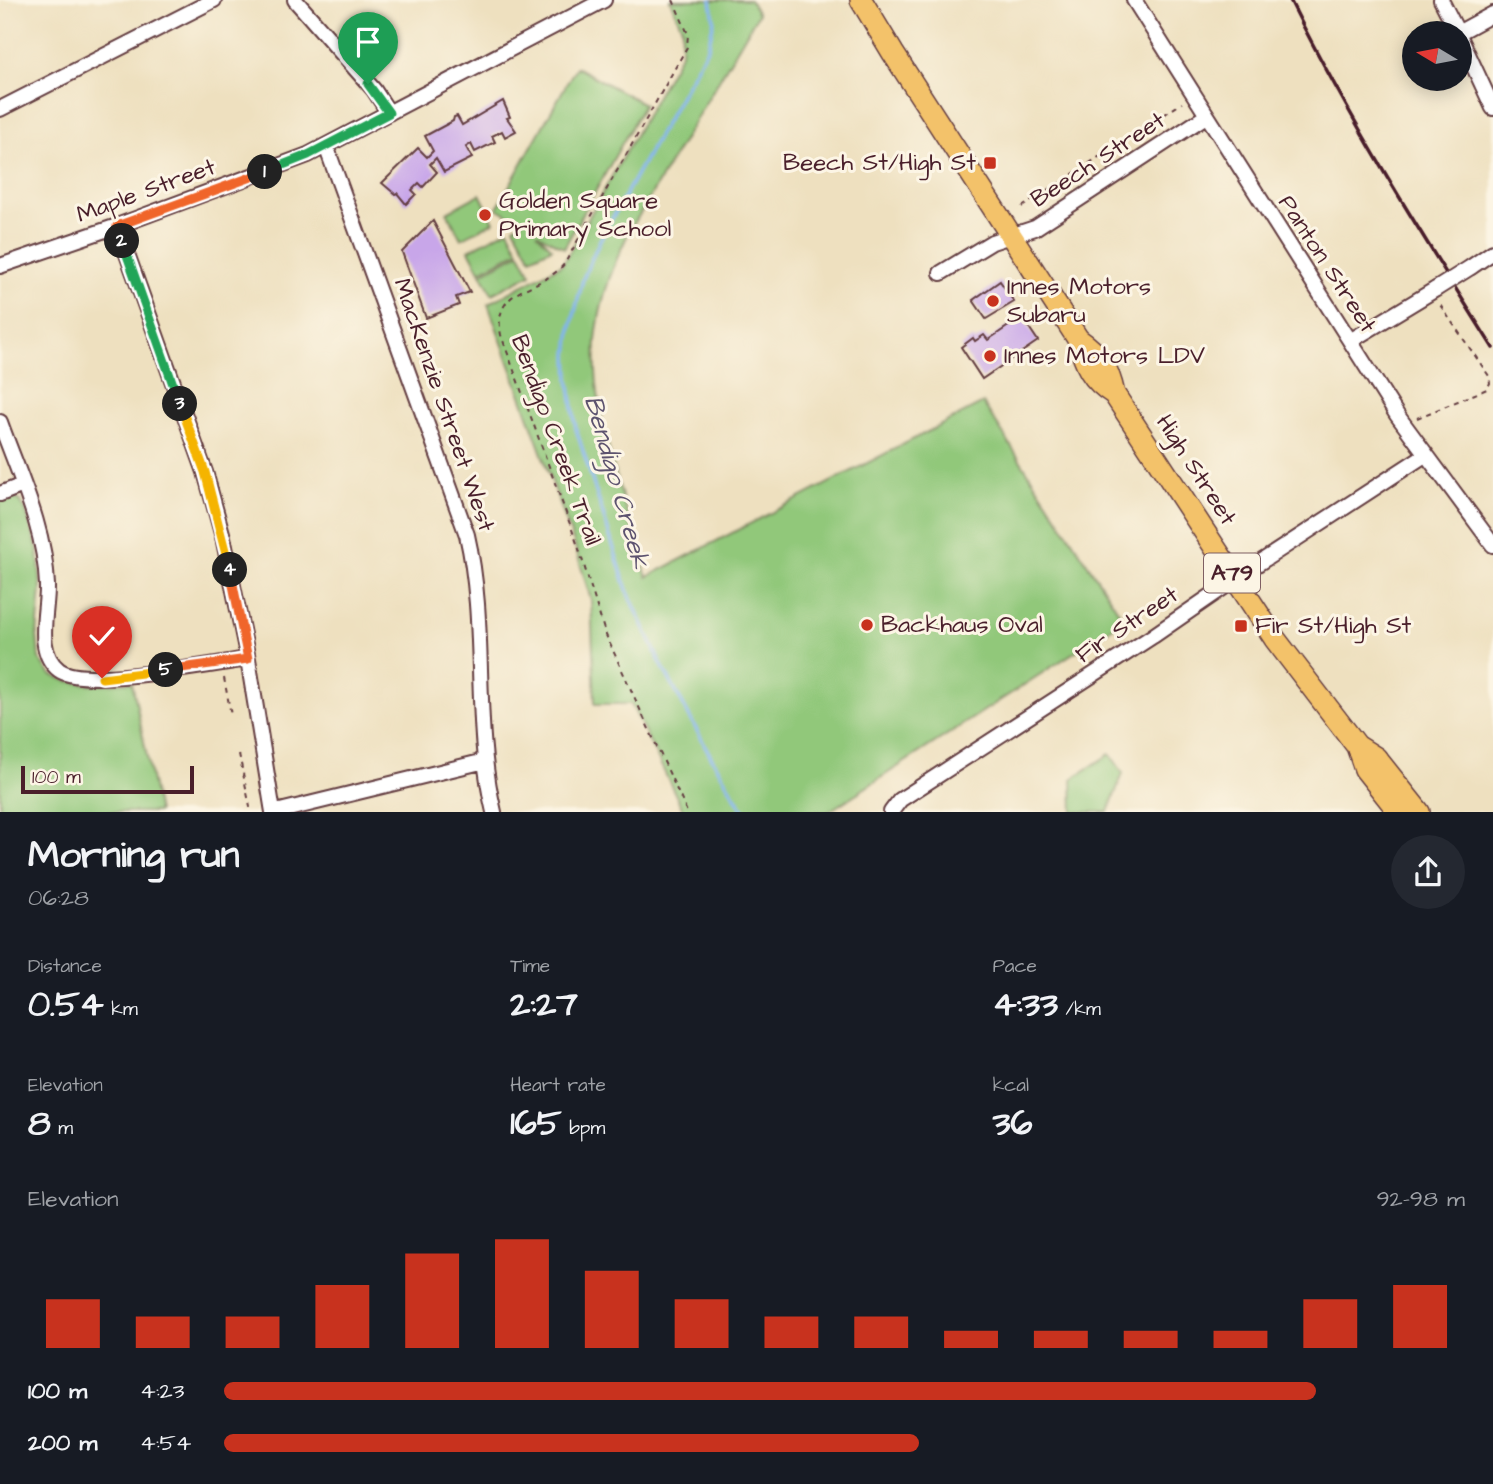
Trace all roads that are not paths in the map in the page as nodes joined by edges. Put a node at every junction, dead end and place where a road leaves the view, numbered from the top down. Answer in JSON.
{"nodes":[{"id":1,"x":214,"y":0,"type":"edge"},
{"id":2,"x":295,"y":0,"type":"edge"},
{"id":3,"x":604,"y":0,"type":"edge"},
{"id":4,"x":861,"y":0,"type":"edge"},
{"id":5,"x":1134,"y":0,"type":"edge"},
{"id":6,"x":1441,"y":0,"type":"edge"},
{"id":7,"x":1493,"y":15,"type":"edge"},
{"id":8,"x":1452,"y":21,"type":"edge"},
{"id":9,"x":1472,"y":26,"type":"edge"},
{"id":10,"x":1472,"y":64,"type":"edge"},
{"id":11,"x":1493,"y":108,"type":"edge"},
{"id":12,"x":0,"y":109,"type":"edge"},
{"id":13,"x":389,"y":113,"type":"junction"},
{"id":14,"x":1206,"y":116,"type":"junction"},
{"id":15,"x":326,"y":146,"type":"junction"},
{"id":16,"x":117,"y":226,"type":"junction"},
{"id":17,"x":1012,"y":235,"type":"junction"},
{"id":18,"x":1493,"y":252,"type":"edge"},
{"id":19,"x":0,"y":267,"type":"edge"},
{"id":20,"x":942,"y":273,"type":"dead end"},
{"id":21,"x":1350,"y":341,"type":"junction"},
{"id":22,"x":0,"y":422,"type":"edge"},
{"id":23,"x":1425,"y":455,"type":"junction"},
{"id":24,"x":23,"y":485,"type":"junction"},
{"id":25,"x":0,"y":494,"type":"edge"},
{"id":26,"x":1493,"y":545,"type":"edge"},
{"id":27,"x":1236,"y":579,"type":"junction"},
{"id":28,"x":248,"y":659,"type":"junction"},
{"id":29,"x":1357,"y":746,"type":"junction"},
{"id":30,"x":485,"y":761,"type":"junction"},
{"id":31,"x":274,"y":812,"type":"edge"},
{"id":32,"x":494,"y":812,"type":"edge"},
{"id":33,"x":891,"y":812,"type":"edge"},
{"id":34,"x":1399,"y":812,"type":"edge"},
{"id":35,"x":1419,"y":812,"type":"edge"}],
"edges":[{"from":1,"to":12,"type":"street"},
{"from":2,"to":13,"type":"street"},
{"from":3,"to":13,"type":"street","name":"Maple Street"},
{"from":4,"to":17,"type":"highway","name":"High Street","number":"A79"},
{"from":5,"to":14,"type":"street","name":"Panton Street"},
{"from":6,"to":8,"type":"street"},
{"from":7,"to":9,"type":"street"},
{"from":10,"to":11,"type":"street"},
{"from":13,"to":15,"type":"street","name":"Maple Street"},
{"from":14,"to":17,"type":"street","name":"Beech Street"},
{"from":14,"to":21,"type":"street","name":"Panton Street"},
{"from":15,"to":16,"type":"street","name":"Maple Street"},
{"from":15,"to":30,"type":"street","name":"MacKenzie Street West"},
{"from":16,"to":19,"type":"street","name":"Maple Street"},
{"from":16,"to":28,"type":"street"},
{"from":17,"to":20,"type":"street","name":"Beech Street"},
{"from":17,"to":27,"type":"highway","name":"High Street","number":"A79"},
{"from":18,"to":21,"type":"street","bridge":true},
{"from":21,"to":23,"type":"street","name":"Panton Street"},
{"from":22,"to":24,"type":"street"},
{"from":23,"to":26,"type":"street","name":"Panton Street"},
{"from":23,"to":27,"type":"street","name":"Fir Street"},
{"from":24,"to":25,"type":"street"},
{"from":24,"to":28,"type":"street"},
{"from":27,"to":29,"type":"highway","name":"High Street","number":"A79"},
{"from":27,"to":33,"type":"street","name":"Fir Street"},
{"from":28,"to":31,"type":"street"},
{"from":29,"to":34,"type":"highway","name":"High Street","number":"A79"},
{"from":29,"to":35,"type":"highway","name":"High Street","number":"A79"},
{"from":30,"to":31,"type":"street"},
{"from":30,"to":32,"type":"street","name":"MacKenzie Street West"}]}
